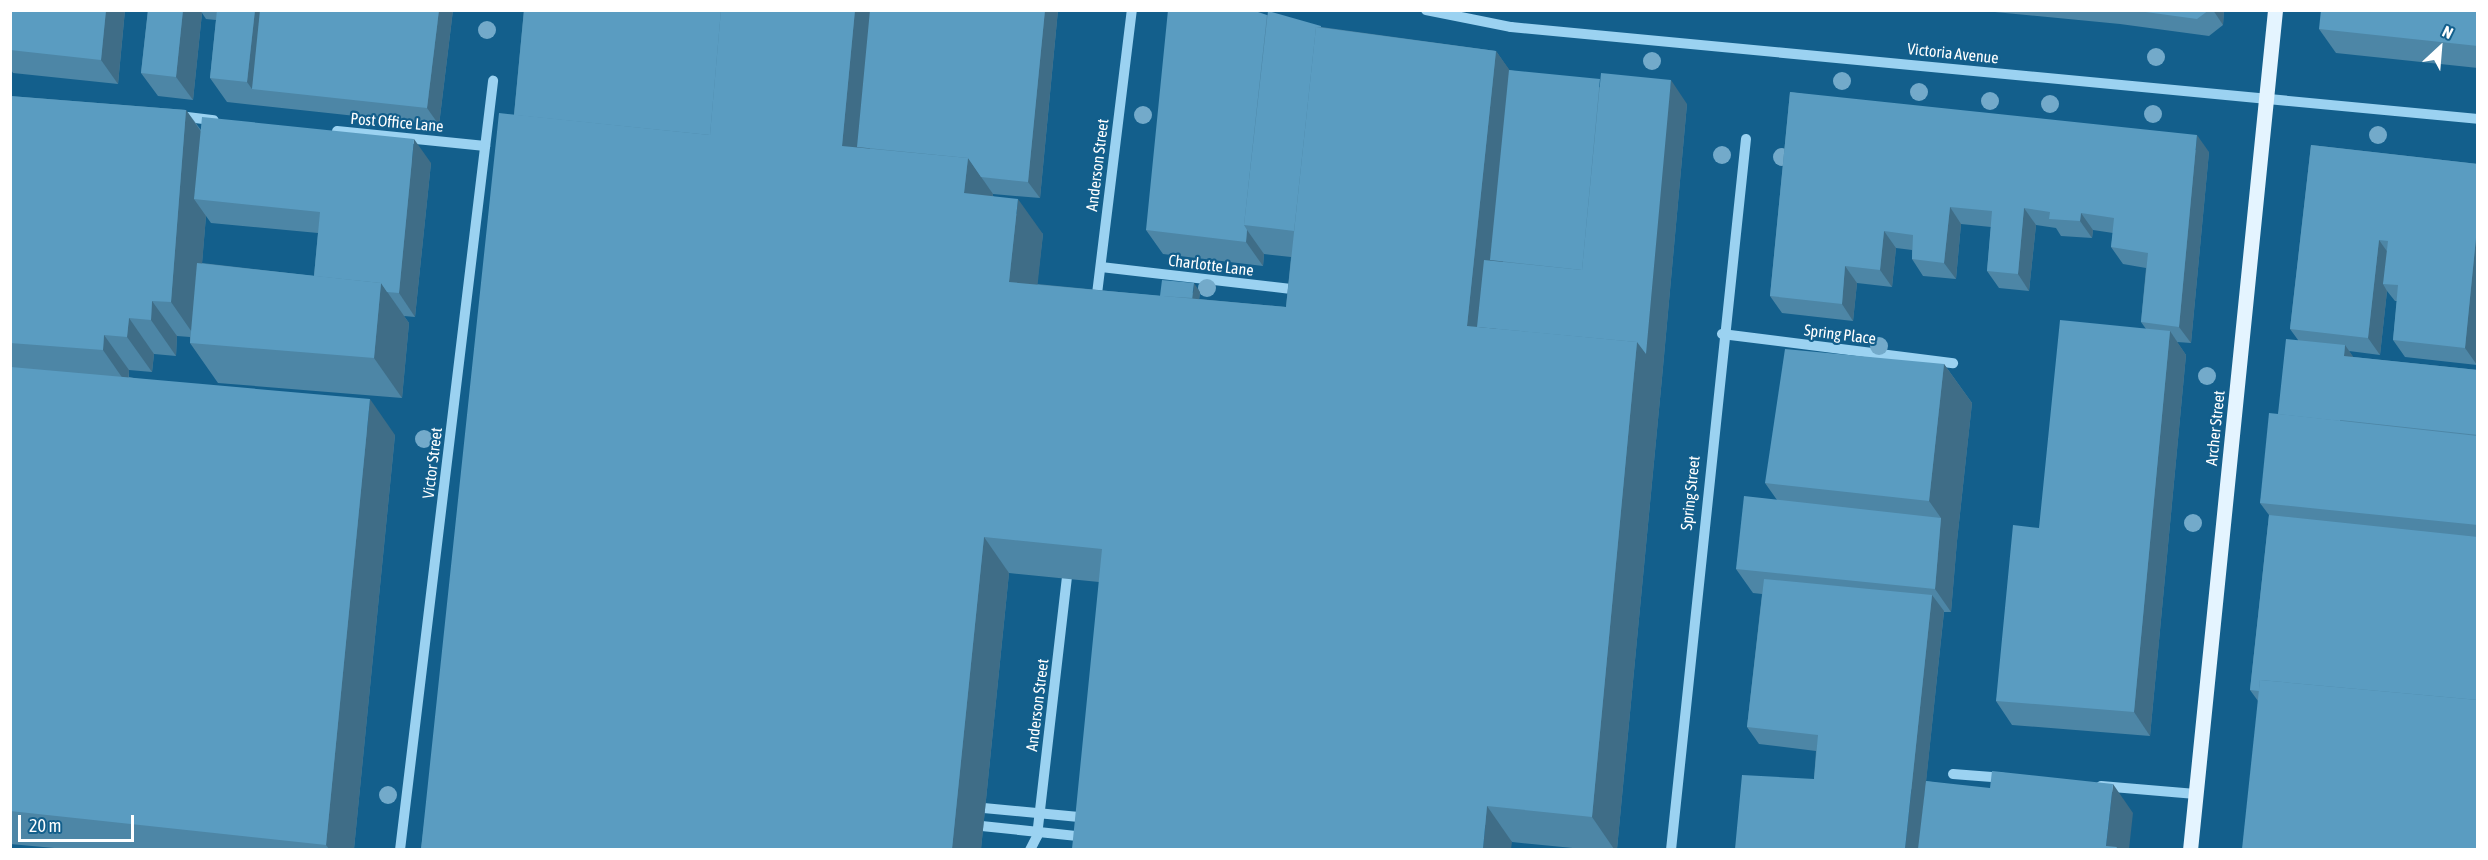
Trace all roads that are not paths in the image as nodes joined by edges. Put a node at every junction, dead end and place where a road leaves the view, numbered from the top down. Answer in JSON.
{"nodes":[{"id":1,"x":1132,"y":10,"type":"edge"},
{"id":2,"x":1426,"y":10,"type":"edge"},
{"id":3,"x":2275,"y":10,"type":"edge"},
{"id":4,"x":493,"y":81,"type":"dead end"},
{"id":5,"x":2266,"y":98,"type":"junction"},
{"id":6,"x":161,"y":115,"type":"edge"},
{"id":7,"x":2478,"y":119,"type":"edge"},
{"id":8,"x":231,"y":121,"type":"edge"},
{"id":9,"x":325,"y":130,"type":"edge"},
{"id":10,"x":1746,"y":139,"type":"dead end"},
{"id":11,"x":485,"y":146,"type":"junction"},
{"id":12,"x":1101,"y":267,"type":"junction"},
{"id":13,"x":1317,"y":292,"type":"edge"},
{"id":14,"x":1095,"y":311,"type":"edge"},
{"id":15,"x":1722,"y":334,"type":"junction"},
{"id":16,"x":1953,"y":363,"type":"dead end"},
{"id":17,"x":1067,"y":578,"type":"edge"},
{"id":18,"x":1953,"y":774,"type":"dead end"},
{"id":19,"x":2023,"y":780,"type":"edge"},
{"id":20,"x":2092,"y":785,"type":"edge"},
{"id":21,"x":2196,"y":794,"type":"junction"},
{"id":22,"x":963,"y":806,"type":"edge"},
{"id":23,"x":1101,"y":819,"type":"edge"},
{"id":24,"x":961,"y":824,"type":"edge"},
{"id":25,"x":1100,"y":838,"type":"edge"},
{"id":26,"x":400,"y":849,"type":"edge"},
{"id":27,"x":1030,"y":849,"type":"edge"},
{"id":28,"x":1671,"y":849,"type":"edge"},
{"id":29,"x":2190,"y":849,"type":"edge"}],
"edges":[{"from":1,"to":12,"type":"street","name":"Anderson Street"},
{"from":2,"to":5,"type":"street","name":"Victoria Avenue"},
{"from":3,"to":5,"type":"main road","name":"Archer Street"},
{"from":4,"to":11,"type":"street","name":"Victor Street"},
{"from":5,"to":7,"type":"street","name":"Victoria Avenue"},
{"from":5,"to":21,"type":"main road","name":"Archer Street"},
{"from":6,"to":8,"type":"street"},
{"from":9,"to":11,"type":"street","name":"Post Office Lane"},
{"from":10,"to":15,"type":"street","name":"Spring Street"},
{"from":11,"to":26,"type":"street","name":"Victor Street"},
{"from":12,"to":13,"type":"street","name":"Charlotte Lane"},
{"from":12,"to":14,"type":"street","name":"Anderson Street"},
{"from":15,"to":16,"type":"street","name":"Spring Place"},
{"from":15,"to":28,"type":"street","name":"Spring Street"},
{"from":17,"to":27,"type":"street","name":"Anderson Street"},
{"from":18,"to":19,"type":"street"},
{"from":20,"to":21,"type":"street"},
{"from":21,"to":29,"type":"main road","name":"Archer Street"},
{"from":22,"to":23,"type":"street"},
{"from":24,"to":25,"type":"street"}]}
